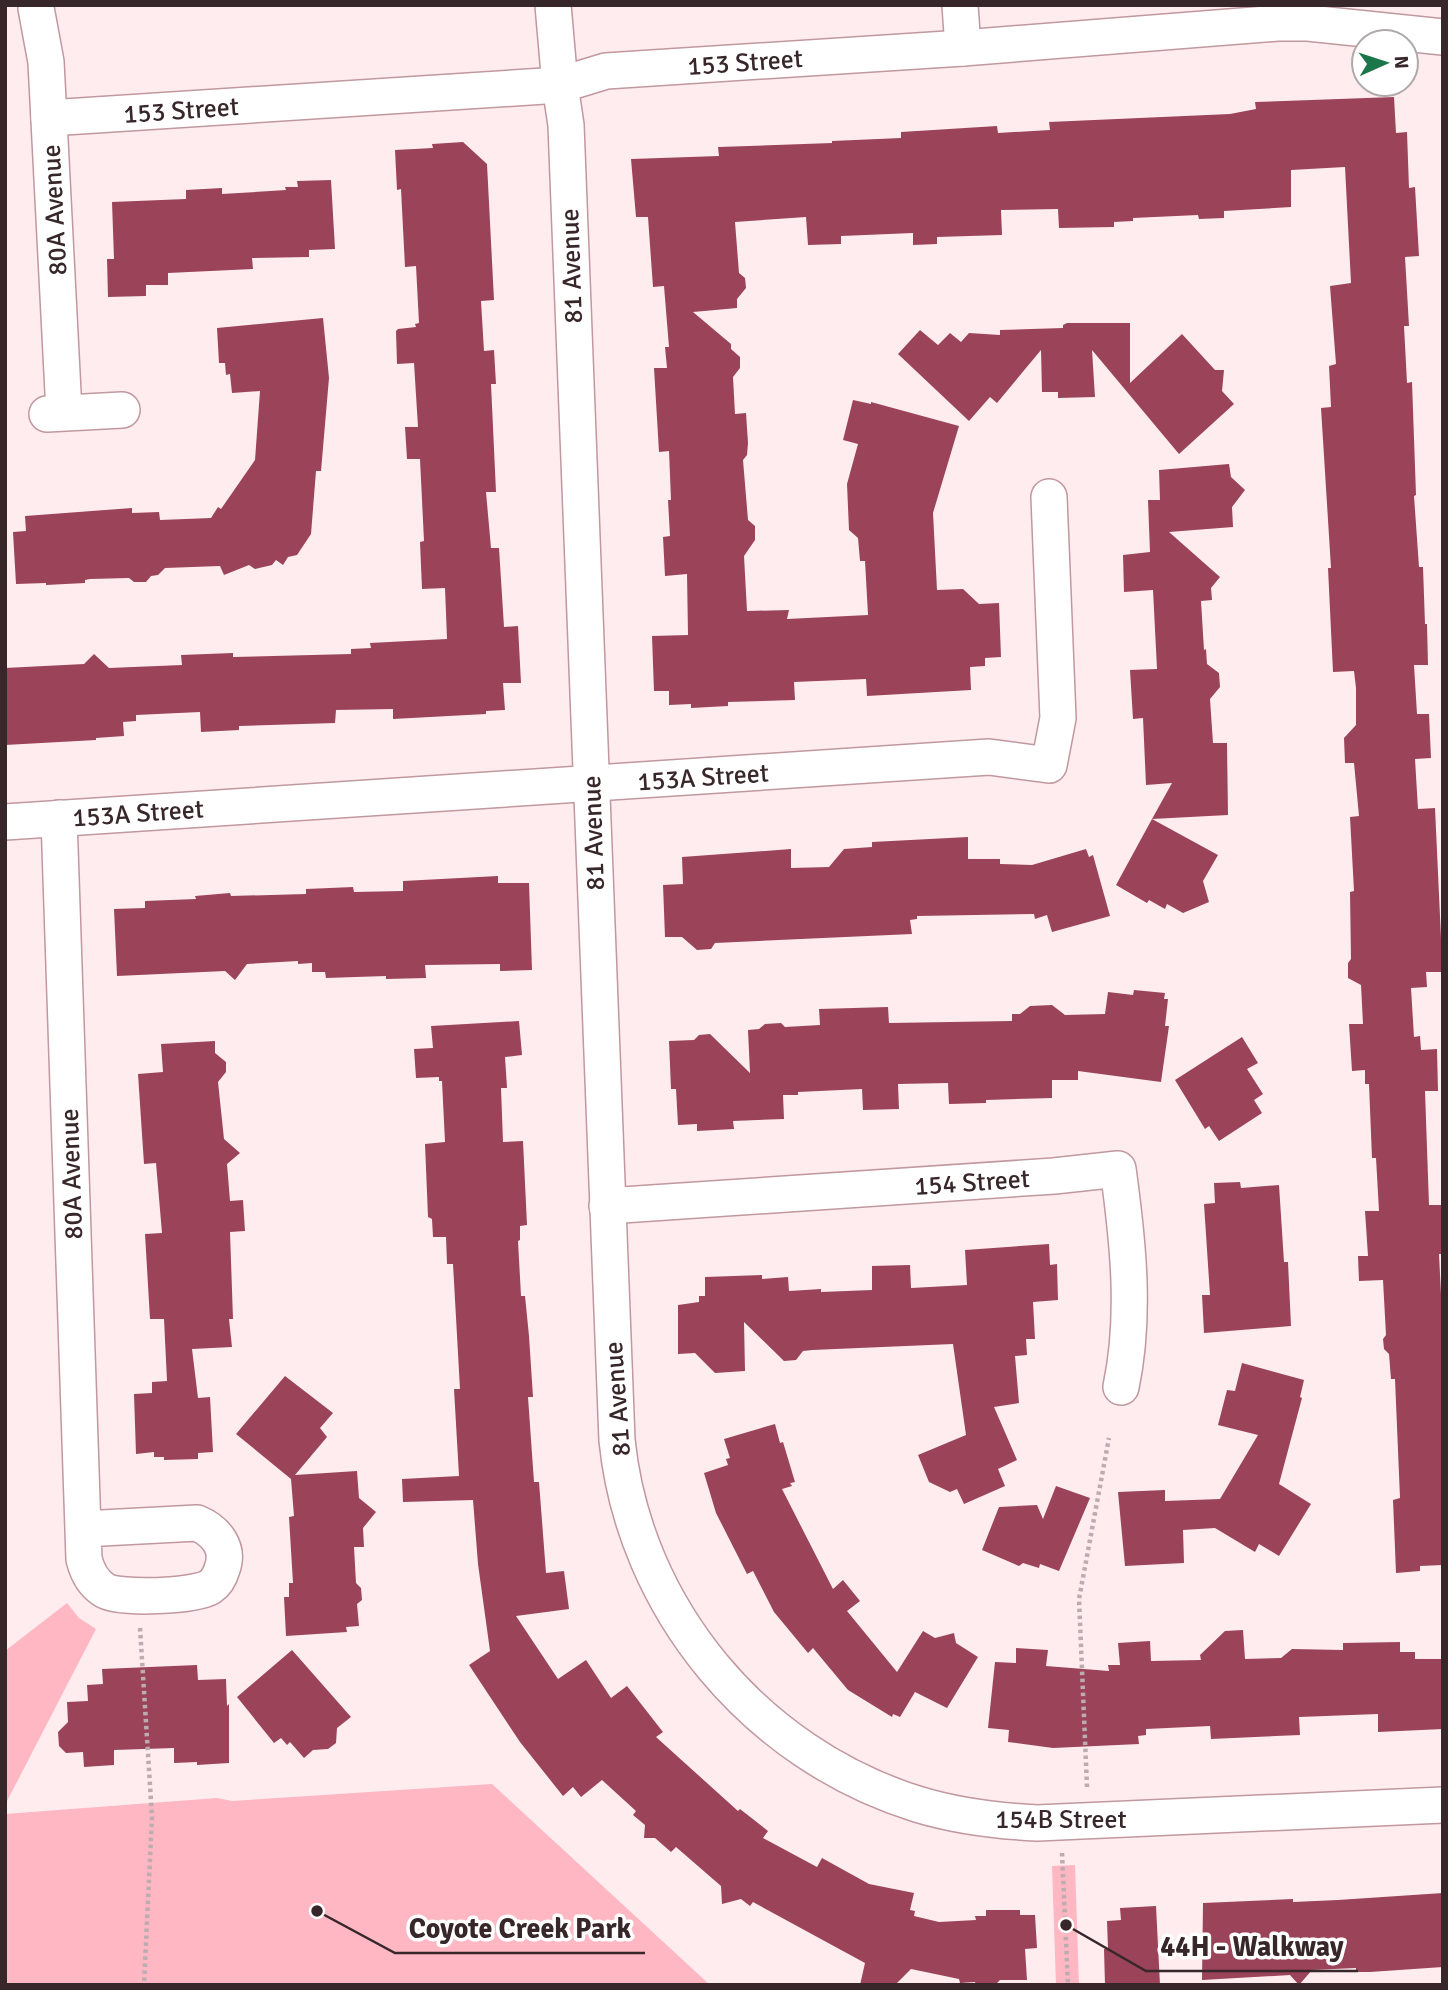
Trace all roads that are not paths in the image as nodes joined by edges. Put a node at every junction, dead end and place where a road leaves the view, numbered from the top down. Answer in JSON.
{"nodes":[{"id":1,"x":553,"y":5,"type":"edge"},
{"id":2,"x":960,"y":5,"type":"edge"},
{"id":3,"x":36,"y":8,"type":"dead end"},
{"id":4,"x":1443,"y":37,"type":"edge"},
{"id":5,"x":962,"y":48,"type":"junction"},
{"id":6,"x":560,"y":85,"type":"junction"},
{"id":7,"x":49,"y":118,"type":"junction"},
{"id":8,"x":122,"y":410,"type":"dead end"},
{"id":9,"x":1049,"y":497,"type":"dead end"},
{"id":10,"x":591,"y":785,"type":"junction"},
{"id":11,"x":59,"y":818,"type":"junction"},
{"id":12,"x":5,"y":822,"type":"edge"},
{"id":13,"x":607,"y":1206,"type":"junction"},
{"id":14,"x":1121,"y":1387,"type":"dead end"},
{"id":15,"x":83,"y":1530,"type":"dead end"},
{"id":16,"x":694,"y":1644,"type":"joint"},
{"id":17,"x":1443,"y":1805,"type":"edge"}],
"edges":[{"from":1,"to":6,"type":"street","name":"81 Avenue"},
{"from":2,"to":5,"type":"street"},
{"from":3,"to":7,"type":"street","name":"80A Avenue"},
{"from":4,"to":5,"type":"street","name":"153 Street"},
{"from":5,"to":6,"type":"street","name":"153 Street"},
{"from":6,"to":7,"type":"street","name":"153 Street"},
{"from":6,"to":10,"type":"street","name":"81 Avenue"},
{"from":7,"to":8,"type":"street","name":"80A Avenue"},
{"from":9,"to":10,"type":"street","name":"153A Street"},
{"from":10,"to":11,"type":"street","name":"153A Street"},
{"from":10,"to":13,"type":"street","name":"81 Avenue"},
{"from":11,"to":12,"type":"street","name":"153A Street"},
{"from":11,"to":15,"type":"street","name":"80A Avenue"},
{"from":13,"to":14,"type":"street","name":"154 Street"},
{"from":13,"to":16,"type":"street","name":"81 Avenue"},
{"from":16,"to":17,"type":"street","name":"154B Street"}]}
